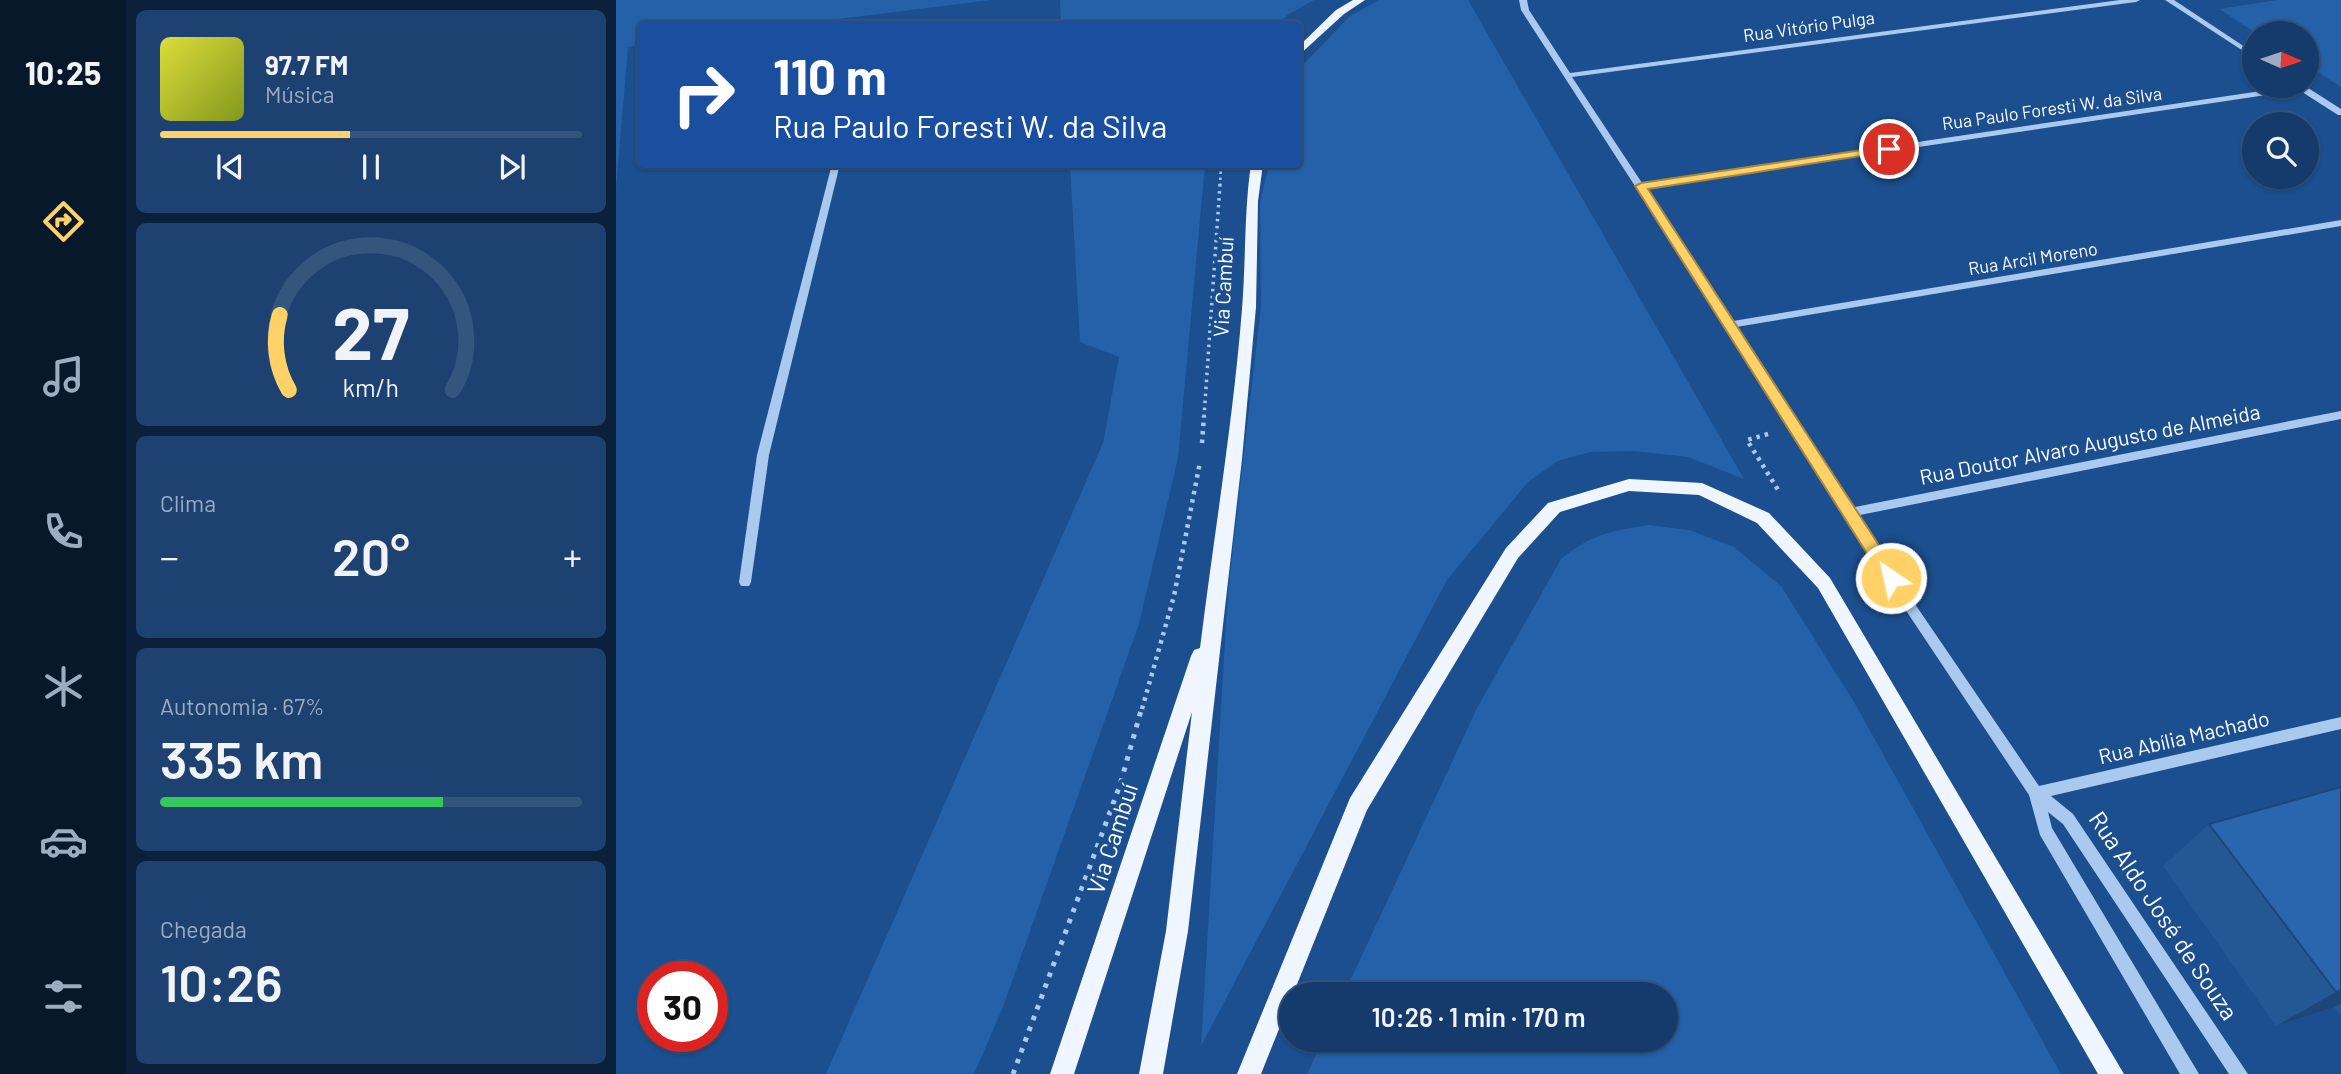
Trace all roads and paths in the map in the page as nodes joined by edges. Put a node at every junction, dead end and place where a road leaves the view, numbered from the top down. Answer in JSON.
{"nodes":[{"id":1,"x":1360,"y":0,"type":"edge"},
{"id":2,"x":1522,"y":0,"type":"edge"},
{"id":3,"x":2136,"y":0,"type":"edge"},
{"id":4,"x":2169,"y":0,"type":"edge"},
{"id":5,"x":2242,"y":48,"type":"edge"},
{"id":6,"x":1302,"y":49,"type":"edge"},
{"id":7,"x":1569,"y":75,"type":"junction"},
{"id":8,"x":2242,"y":96,"type":"edge"},
{"id":9,"x":2318,"y":98,"type":"edge"},
{"id":10,"x":2341,"y":113,"type":"edge"},
{"id":11,"x":835,"y":168,"type":"edge"},
{"id":12,"x":1221,"y":168,"type":"edge"},
{"id":13,"x":1256,"y":168,"type":"edge"},
{"id":14,"x":1641,"y":186,"type":"junction"},
{"id":15,"x":2341,"y":223,"type":"edge"},
{"id":16,"x":1730,"y":325,"type":"junction"},
{"id":17,"x":2341,"y":415,"type":"edge"},
{"id":18,"x":1795,"y":429,"type":"junction"},
{"id":19,"x":1847,"y":513,"type":"junction"},
{"id":20,"x":1762,"y":518,"type":"junction"},
{"id":21,"x":744,"y":582,"type":"dead end"},
{"id":22,"x":1213,"y":620,"type":"junction"},
{"id":23,"x":2341,"y":723,"type":"edge"},
{"id":24,"x":2036,"y":793,"type":"junction"},
{"id":25,"x":1013,"y":1074,"type":"edge"},
{"id":26,"x":1062,"y":1074,"type":"edge"},
{"id":27,"x":1151,"y":1074,"type":"edge"},
{"id":28,"x":1249,"y":1074,"type":"edge"},
{"id":29,"x":2112,"y":1074,"type":"edge"},
{"id":30,"x":2190,"y":1074,"type":"edge"},
{"id":31,"x":2239,"y":1074,"type":"edge"}],
"edges":[{"from":1,"to":6,"type":"main road"},
{"from":2,"to":7,"type":"street","name":"Rua Aldo José de Souza"},
{"from":3,"to":7,"type":"street","name":"Rua Vitório Pulga"},
{"from":4,"to":5,"type":"street"},
{"from":7,"to":14,"type":"street","name":"Rua Aldo José de Souza"},
{"from":8,"to":14,"type":"street","name":"Rua Paulo Foresti W. da Silva"},
{"from":9,"to":10,"type":"street"},
{"from":11,"to":21,"type":"street"},
{"from":12,"to":25,"type":"path"},
{"from":13,"to":22,"type":"main road","name":"Via Cambuí"},
{"from":14,"to":16,"type":"street","name":"Rua Aldo José de Souza"},
{"from":15,"to":16,"type":"street","name":"Rua Arcil Moreno"},
{"from":16,"to":18,"type":"street","name":"Rua Aldo José de Souza"},
{"from":17,"to":19,"type":"street","name":"Rua Doutor Alvaro Augusto de Almeida"},
{"from":18,"to":19,"type":"street","name":"Rua Aldo José de Souza"},
{"from":18,"to":20,"type":"path"},
{"from":19,"to":24,"type":"street","name":"Rua Aldo José de Souza"},
{"from":20,"to":28,"type":"main road"},
{"from":20,"to":29,"type":"main road"},
{"from":22,"to":26,"type":"main road","name":"Via Cambuí"},
{"from":22,"to":27,"type":"main road","name":"Via Cambuí"},
{"from":23,"to":24,"type":"street","name":"Rua Abília Machado"},
{"from":24,"to":30,"type":"street","name":"Rua Aldo José de Souza"},
{"from":24,"to":31,"type":"street","name":"Rua Aldo José de Souza"}]}
